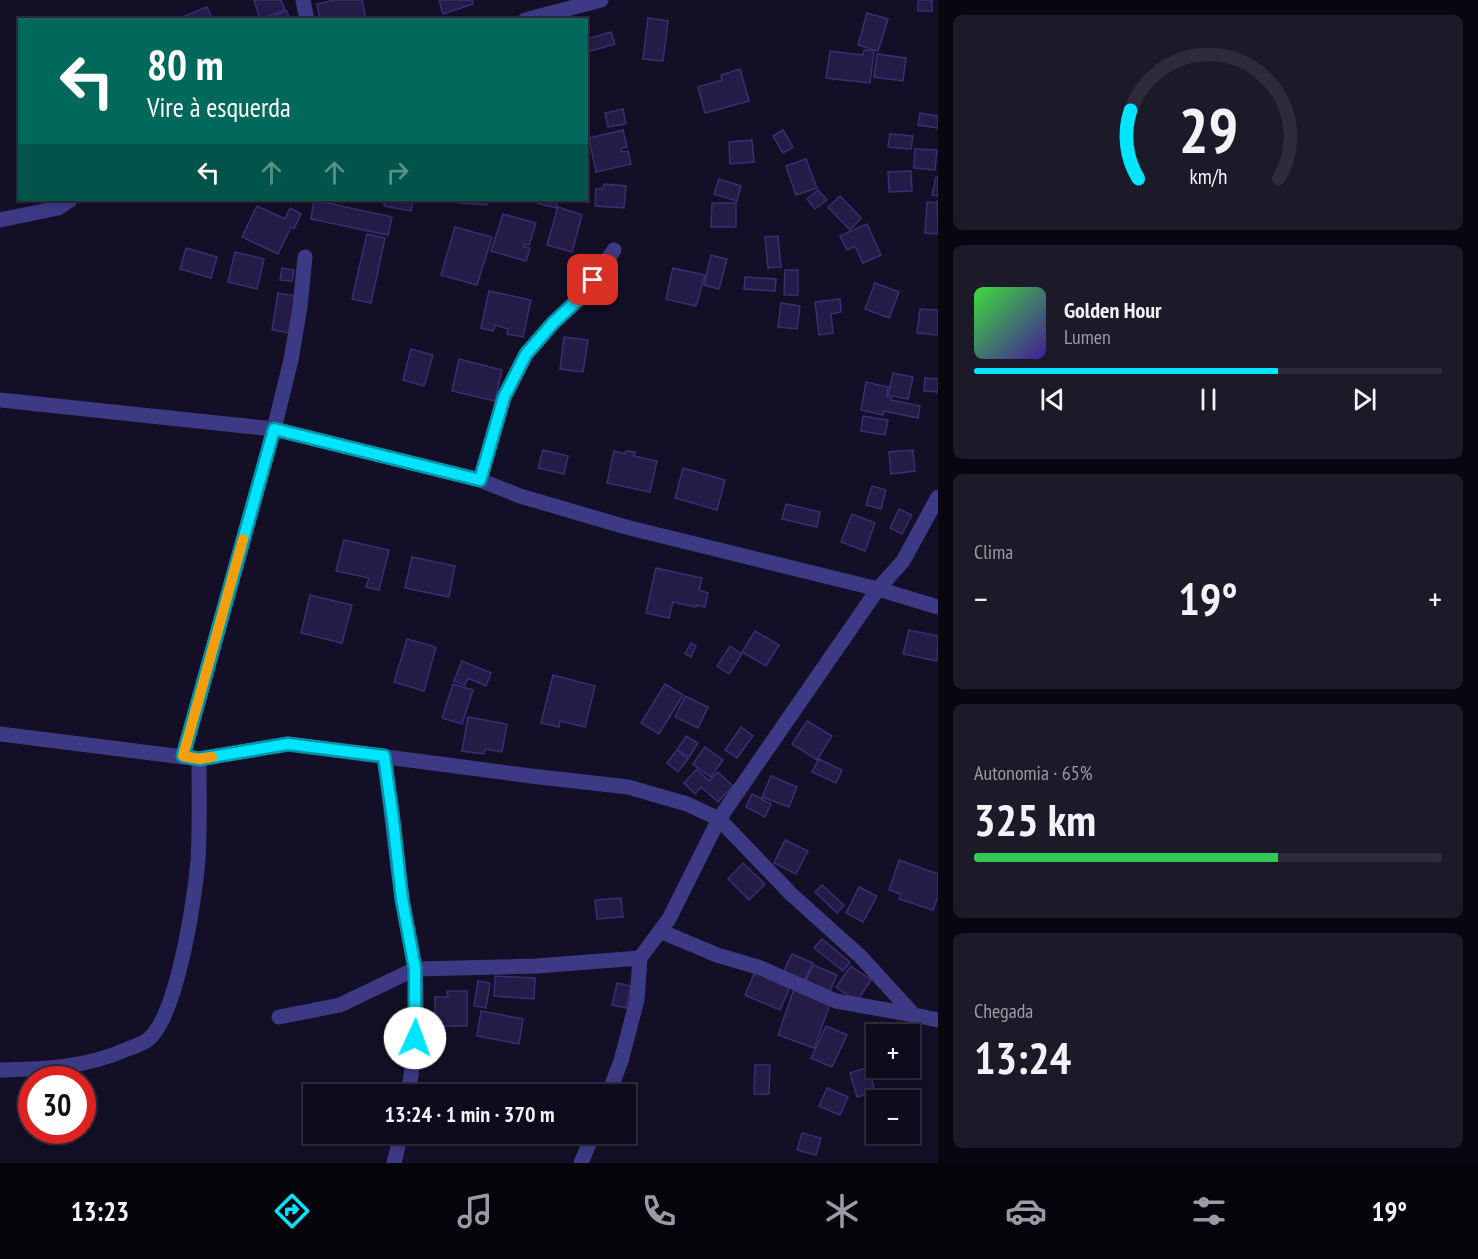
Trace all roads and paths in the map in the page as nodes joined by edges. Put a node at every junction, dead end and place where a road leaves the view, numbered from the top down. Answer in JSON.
{"nodes":[{"id":1,"x":303,"y":0,"type":"edge"},
{"id":2,"x":601,"y":0,"type":"edge"},
{"id":3,"x":307,"y":18,"type":"edge"},
{"id":4,"x":533,"y":18,"type":"edge"},
{"id":5,"x":68,"y":201,"type":"edge"},
{"id":6,"x":0,"y":220,"type":"edge"},
{"id":7,"x":614,"y":250,"type":"dead end"},
{"id":8,"x":305,"y":257,"type":"dead end"},
{"id":9,"x":0,"y":400,"type":"edge"},
{"id":10,"x":274,"y":429,"type":"junction"},
{"id":11,"x":480,"y":480,"type":"junction"},
{"id":12,"x":938,"y":496,"type":"edge"},
{"id":13,"x":878,"y":589,"type":"junction"},
{"id":14,"x":938,"y":607,"type":"edge"},
{"id":15,"x":0,"y":734,"type":"edge"},
{"id":16,"x":183,"y":756,"type":"junction"},
{"id":17,"x":384,"y":756,"type":"junction"},
{"id":18,"x":199,"y":759,"type":"junction"},
{"id":19,"x":719,"y":819,"type":"junction"},
{"id":20,"x":660,"y":931,"type":"junction"},
{"id":21,"x":640,"y":958,"type":"junction"},
{"id":22,"x":415,"y":969,"type":"junction"},
{"id":23,"x":914,"y":1015,"type":"junction"},
{"id":24,"x":279,"y":1017,"type":"dead end"},
{"id":25,"x":938,"y":1020,"type":"edge"},
{"id":26,"x":0,"y":1070,"type":"edge"},
{"id":27,"x":410,"y":1084,"type":"edge"},
{"id":28,"x":612,"y":1084,"type":"edge"},
{"id":29,"x":399,"y":1144,"type":"edge"},
{"id":30,"x":588,"y":1144,"type":"edge"},
{"id":31,"x":394,"y":1163,"type":"edge"},
{"id":32,"x":581,"y":1163,"type":"edge"}],
"edges":[{"from":1,"to":3,"type":"street"},
{"from":2,"to":4,"type":"street"},
{"from":5,"to":6,"type":"street"},
{"from":7,"to":11,"type":"street"},
{"from":8,"to":10,"type":"street"},
{"from":9,"to":10,"type":"street"},
{"from":10,"to":11,"type":"street"},
{"from":10,"to":16,"type":"street"},
{"from":11,"to":13,"type":"street"},
{"from":12,"to":13,"type":"street"},
{"from":13,"to":14,"type":"street"},
{"from":13,"to":19,"type":"street"},
{"from":15,"to":16,"type":"street"},
{"from":16,"to":18,"type":"street"},
{"from":17,"to":18,"type":"street"},
{"from":17,"to":19,"type":"street"},
{"from":17,"to":22,"type":"street"},
{"from":18,"to":26,"type":"street"},
{"from":19,"to":20,"type":"street"},
{"from":19,"to":23,"type":"street"},
{"from":20,"to":21,"type":"street"},
{"from":20,"to":23,"type":"street"},
{"from":21,"to":22,"type":"street"},
{"from":21,"to":28,"type":"street"},
{"from":22,"to":24,"type":"street"},
{"from":22,"to":27,"type":"street"},
{"from":23,"to":25,"type":"street"},
{"from":29,"to":31,"type":"street"},
{"from":30,"to":32,"type":"street"}]}
